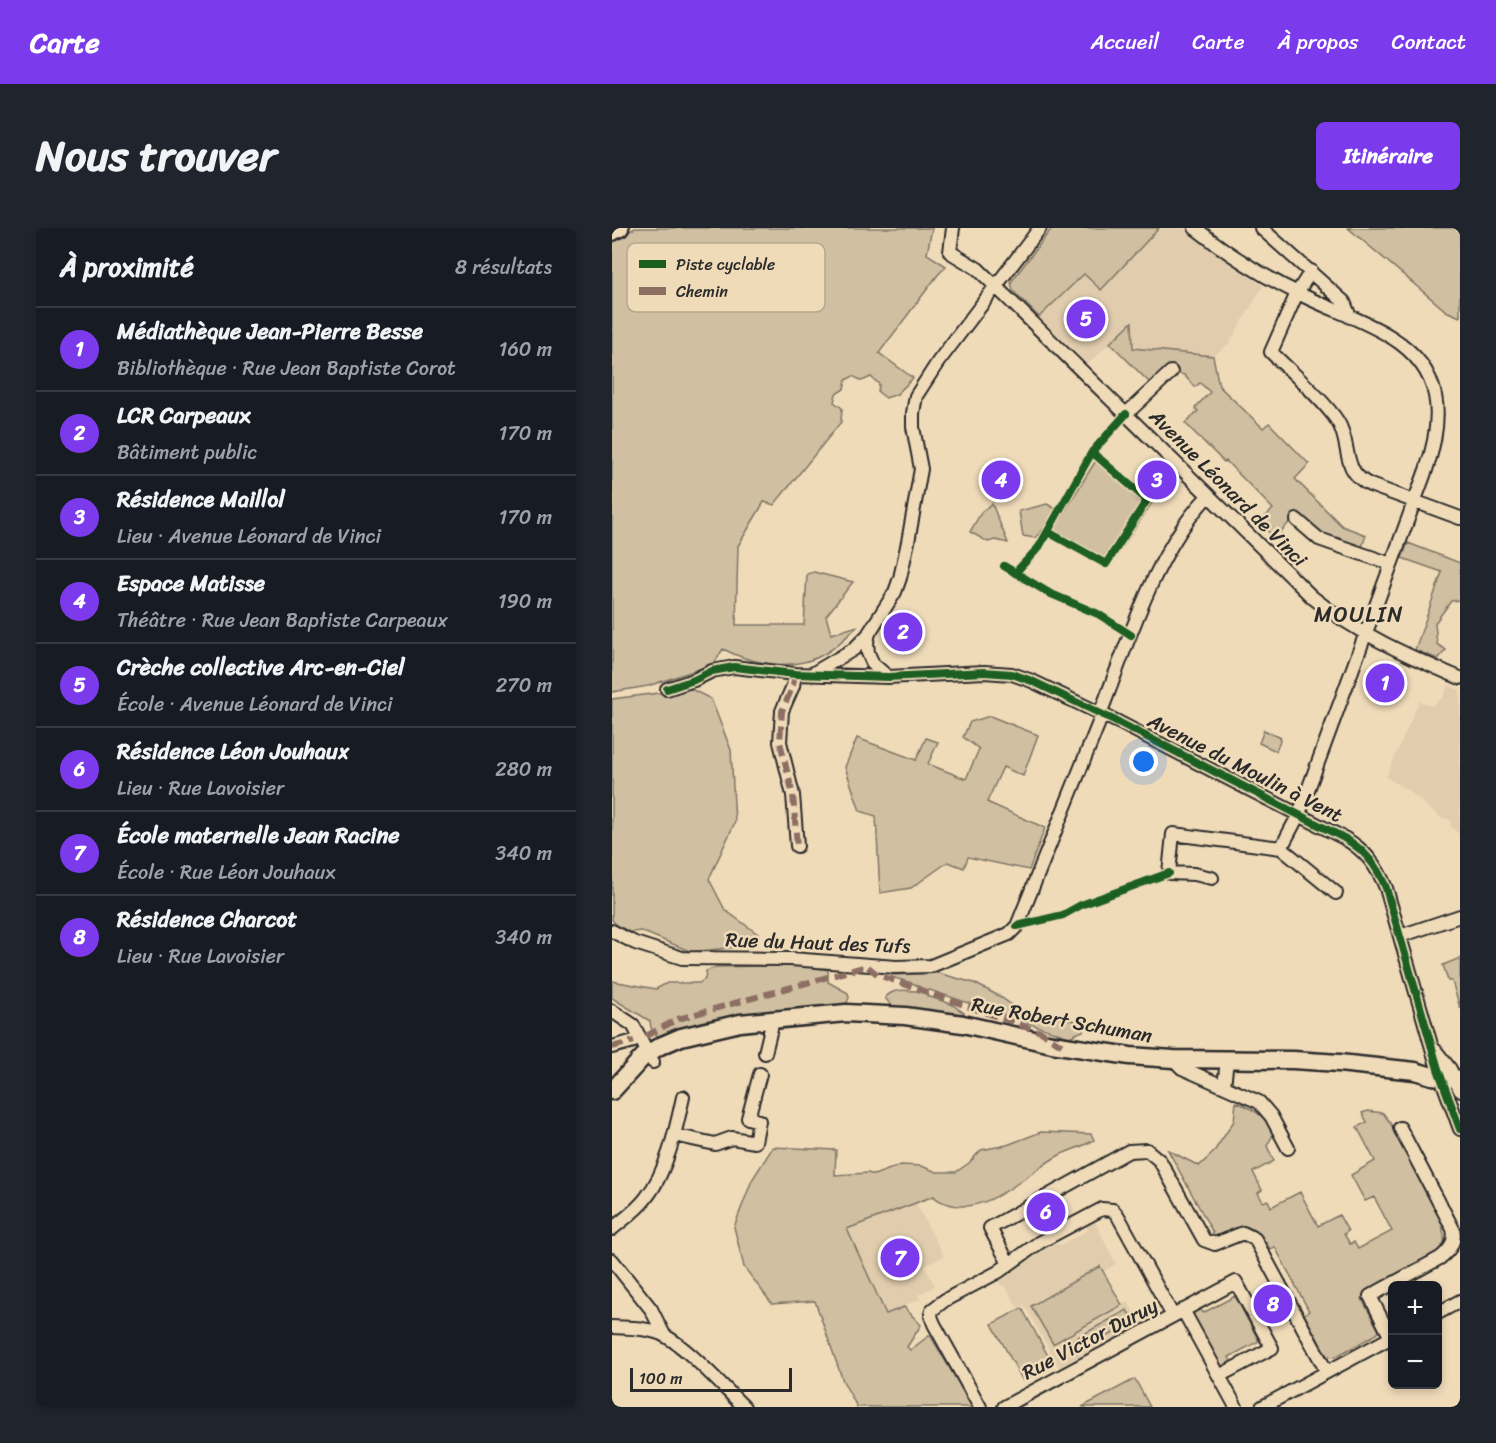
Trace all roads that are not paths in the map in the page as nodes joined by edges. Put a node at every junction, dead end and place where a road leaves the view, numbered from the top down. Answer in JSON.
{"nodes":[{"id":1,"x":620,"y":228,"type":"edge"},
{"id":2,"x":953,"y":228,"type":"edge"},
{"id":3,"x":1040,"y":228,"type":"edge"},
{"id":4,"x":1195,"y":228,"type":"edge"},
{"id":5,"x":1261,"y":228,"type":"edge"},
{"id":6,"x":612,"y":232,"type":"edge"},
{"id":7,"x":1311,"y":271,"type":"junction"},
{"id":8,"x":997,"y":287,"type":"junction"},
{"id":9,"x":1297,"y":293,"type":"junction"},
{"id":10,"x":1350,"y":317,"type":"junction"},
{"id":11,"x":1171,"y":372,"type":"dead end"},
{"id":12,"x":1126,"y":414,"type":"junction"},
{"id":13,"x":1208,"y":496,"type":"junction"},
{"id":14,"x":1414,"y":501,"type":"junction"},
{"id":15,"x":1460,"y":518,"type":"edge"},
{"id":16,"x":1297,"y":520,"type":"dead end"},
{"id":17,"x":1391,"y":564,"type":"junction"},
{"id":18,"x":869,"y":633,"type":"junction"},
{"id":19,"x":1366,"y":634,"type":"junction"},
{"id":20,"x":795,"y":674,"type":"junction"},
{"id":21,"x":811,"y":674,"type":"junction"},
{"id":22,"x":888,"y":677,"type":"junction"},
{"id":23,"x":1460,"y":678,"type":"edge"},
{"id":24,"x":667,"y":689,"type":"dead end"},
{"id":25,"x":1101,"y":714,"type":"junction"},
{"id":26,"x":1299,"y":814,"type":"junction"},
{"id":27,"x":797,"y":846,"type":"dead end"},
{"id":28,"x":1281,"y":848,"type":"junction"},
{"id":29,"x":1212,"y":878,"type":"dead end"},
{"id":30,"x":1335,"y":893,"type":"dead end"},
{"id":31,"x":1460,"y":916,"type":"edge"},
{"id":32,"x":612,"y":931,"type":"edge"},
{"id":33,"x":1400,"y":936,"type":"junction"},
{"id":34,"x":612,"y":1011,"type":"edge"},
{"id":35,"x":773,"y":1020,"type":"junction"},
{"id":36,"x":634,"y":1041,"type":"dead end"},
{"id":37,"x":612,"y":1047,"type":"edge"},
{"id":38,"x":765,"y":1053,"type":"dead end"},
{"id":39,"x":650,"y":1058,"type":"junction"},
{"id":40,"x":1173,"y":1059,"type":"junction"},
{"id":41,"x":1227,"y":1060,"type":"junction"},
{"id":42,"x":760,"y":1074,"type":"dead end"},
{"id":43,"x":1452,"y":1076,"type":"edge"},
{"id":44,"x":1224,"y":1086,"type":"junction"},
{"id":45,"x":612,"y":1091,"type":"edge"},
{"id":46,"x":683,"y":1097,"type":"dead end"},
{"id":47,"x":612,"y":1104,"type":"edge"},
{"id":48,"x":1400,"y":1128,"type":"dead end"},
{"id":49,"x":1460,"y":1129,"type":"edge"},
{"id":50,"x":674,"y":1135,"type":"junction"},
{"id":51,"x":1288,"y":1148,"type":"dead end"},
{"id":52,"x":612,"y":1229,"type":"edge"},
{"id":53,"x":612,"y":1260,"type":"edge"},
{"id":54,"x":1009,"y":1264,"type":"junction"},
{"id":55,"x":1460,"y":1301,"type":"edge"},
{"id":56,"x":1184,"y":1310,"type":"junction"},
{"id":57,"x":1442,"y":1310,"type":"edge"},
{"id":58,"x":612,"y":1327,"type":"edge"},
{"id":59,"x":664,"y":1335,"type":"junction"},
{"id":60,"x":1391,"y":1335,"type":"edge"},
{"id":61,"x":1388,"y":1339,"type":"edge"},
{"id":62,"x":1327,"y":1372,"type":"junction"},
{"id":63,"x":1219,"y":1377,"type":"junction"},
{"id":64,"x":744,"y":1407,"type":"edge"},
{"id":65,"x":980,"y":1407,"type":"edge"},
{"id":66,"x":1004,"y":1407,"type":"edge"},
{"id":67,"x":1236,"y":1407,"type":"edge"},
{"id":68,"x":1262,"y":1407,"type":"edge"}],
"edges":[{"from":1,"to":6,"type":"main road"},
{"from":2,"to":8,"type":"street","name":"Avenue Léonard de Vinci"},
{"from":3,"to":8,"type":"street"},
{"from":4,"to":9,"type":"street"},
{"from":5,"to":7,"type":"street"},
{"from":7,"to":9,"type":"street"},
{"from":7,"to":10,"type":"street"},
{"from":8,"to":12,"type":"street","name":"Avenue Léonard de Vinci"},
{"from":8,"to":18,"type":"street"},
{"from":9,"to":10,"type":"street"},
{"from":9,"to":14,"type":"street"},
{"from":10,"to":14,"type":"street"},
{"from":11,"to":12,"type":"street"},
{"from":12,"to":13,"type":"street","name":"Avenue Léonard de Vinci"},
{"from":13,"to":19,"type":"street","name":"Avenue Léonard de Vinci"},
{"from":13,"to":25,"type":"street"},
{"from":14,"to":15,"type":"street"},
{"from":14,"to":17,"type":"street"},
{"from":16,"to":17,"type":"street"},
{"from":17,"to":19,"type":"street"},
{"from":18,"to":21,"type":"street"},
{"from":18,"to":22,"type":"street"},
{"from":19,"to":23,"type":"street","name":"Avenue Léonard de Vinci"},
{"from":19,"to":26,"type":"street"},
{"from":20,"to":21,"type":"street","name":"Avenue du Moulin à Vent"},
{"from":20,"to":24,"type":"street","name":"Avenue du Moulin à Vent"},
{"from":20,"to":27,"type":"street"},
{"from":21,"to":22,"type":"street","name":"Avenue du Moulin à Vent"},
{"from":22,"to":25,"type":"street","name":"Avenue du Moulin à Vent"},
{"from":25,"to":26,"type":"street","name":"Avenue du Moulin à Vent"},
{"from":25,"to":32,"type":"street","name":"Rue du Haut des Tufs"},
{"from":26,"to":28,"type":"street"},
{"from":26,"to":33,"type":"street","name":"Avenue du Moulin à Vent"},
{"from":28,"to":29,"type":"street"},
{"from":28,"to":30,"type":"street"},
{"from":31,"to":33,"type":"street"},
{"from":33,"to":43,"type":"street","name":"Avenue du Moulin à Vent"},
{"from":34,"to":39,"type":"street"},
{"from":35,"to":38,"type":"street"},
{"from":35,"to":39,"type":"main road","name":"Rue Robert Schuman"},
{"from":35,"to":40,"type":"main road","name":"Rue Robert Schuman"},
{"from":36,"to":37,"type":"street"},
{"from":39,"to":45,"type":"main road","name":"Rue Robert Schuman"},
{"from":39,"to":47,"type":"main road","name":"Rue Robert Schuman"},
{"from":40,"to":41,"type":"main road","name":"Rue Robert Schuman"},
{"from":40,"to":44,"type":"street"},
{"from":41,"to":43,"type":"main road","name":"Rue Robert Schuman"},
{"from":41,"to":44,"type":"street"},
{"from":42,"to":50,"type":"street"},
{"from":43,"to":49,"type":"street","name":"Avenue du Moulin à Vent"},
{"from":44,"to":51,"type":"street"},
{"from":46,"to":50,"type":"street"},
{"from":48,"to":60,"type":"street"},
{"from":50,"to":52,"type":"street"},
{"from":53,"to":59,"type":"street"},
{"from":54,"to":56,"type":"street"},
{"from":54,"to":62,"type":"street"},
{"from":54,"to":65,"type":"street"},
{"from":55,"to":57,"type":"street"},
{"from":56,"to":63,"type":"street"},
{"from":56,"to":63,"type":"street","name":"Rue Victor Duruy"},
{"from":56,"to":66,"type":"street","name":"Rue Victor Duruy"},
{"from":58,"to":59,"type":"street"},
{"from":59,"to":64,"type":"street"},
{"from":61,"to":62,"type":"street"},
{"from":62,"to":68,"type":"street"},
{"from":63,"to":67,"type":"street"}]}
